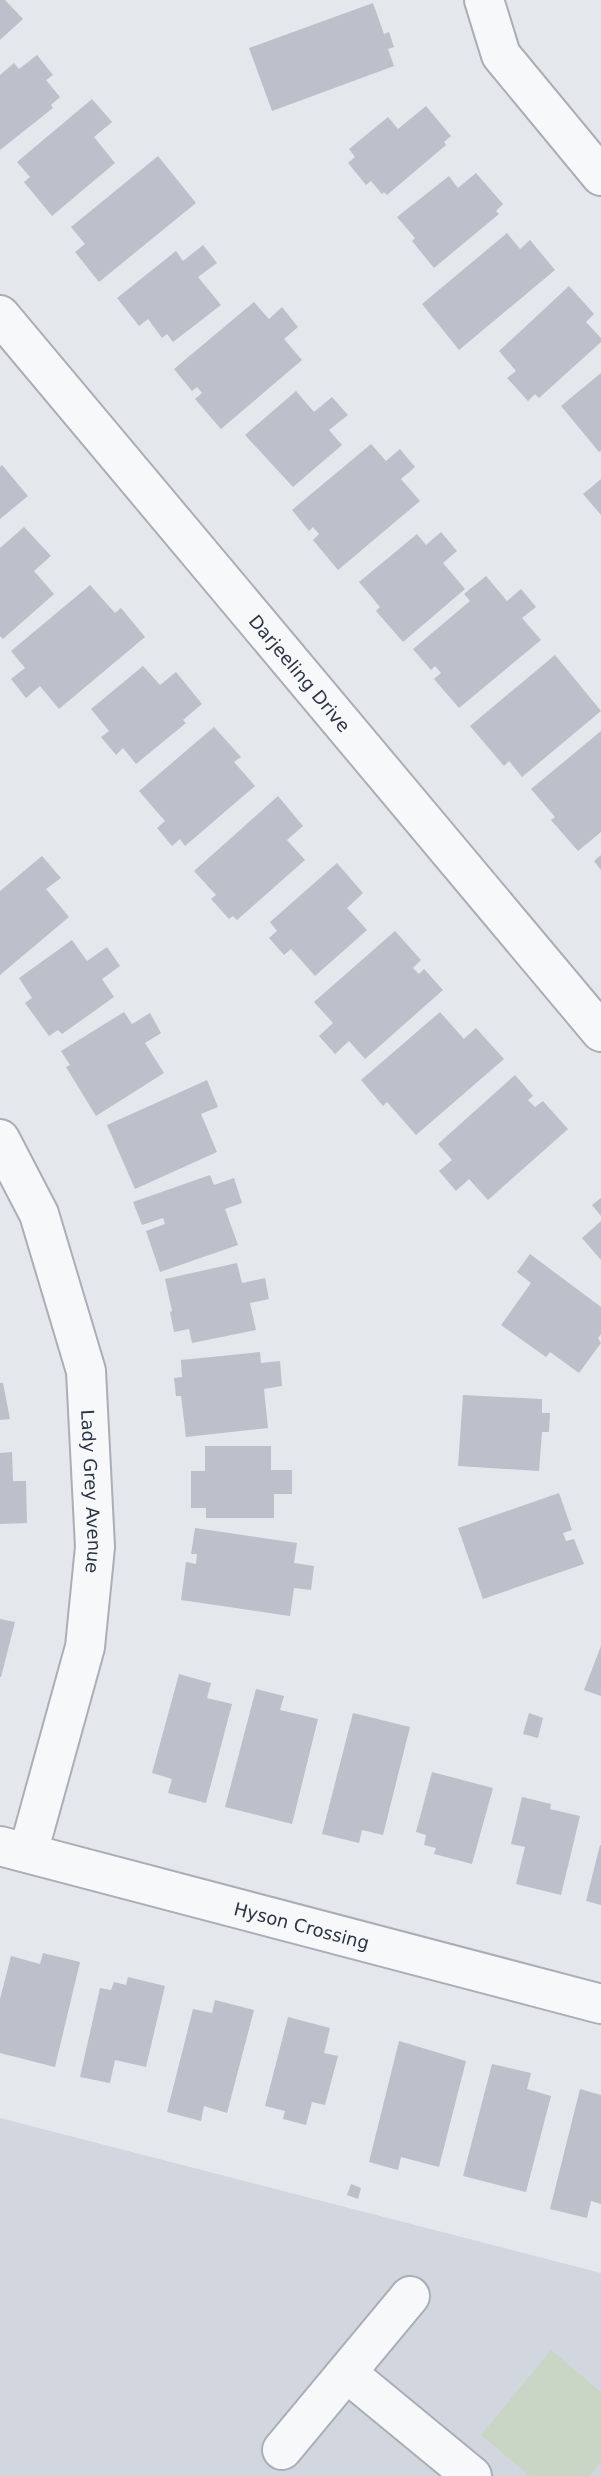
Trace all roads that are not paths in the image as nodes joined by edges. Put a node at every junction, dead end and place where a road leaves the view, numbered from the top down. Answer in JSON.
{"nodes":[{"id":1,"x":484,"y":0,"type":"edge"},
{"id":2,"x":601,"y":176,"type":"edge"},
{"id":3,"x":0,"y":315,"type":"edge"},
{"id":4,"x":601,"y":1032,"type":"edge"},
{"id":5,"x":0,"y":1139,"type":"edge"},
{"id":6,"x":14,"y":1850,"type":"edge"},
{"id":7,"x":601,"y":2004,"type":"edge"},
{"id":8,"x":410,"y":2296,"type":"dead end"},
{"id":9,"x":346,"y":2373,"type":"junction"},
{"id":10,"x":282,"y":2451,"type":"dead end"},
{"id":11,"x":472,"y":2476,"type":"edge"}],
"edges":[{"from":1,"to":2,"type":"street"},
{"from":3,"to":4,"type":"street","name":"Darjeeling Drive"},
{"from":5,"to":6,"type":"street","name":"Lady Grey Avenue"},
{"from":6,"to":7,"type":"street","name":"Hyson Crossing"},
{"from":8,"to":9,"type":"street"},
{"from":9,"to":10,"type":"street"},
{"from":9,"to":11,"type":"street"}]}
